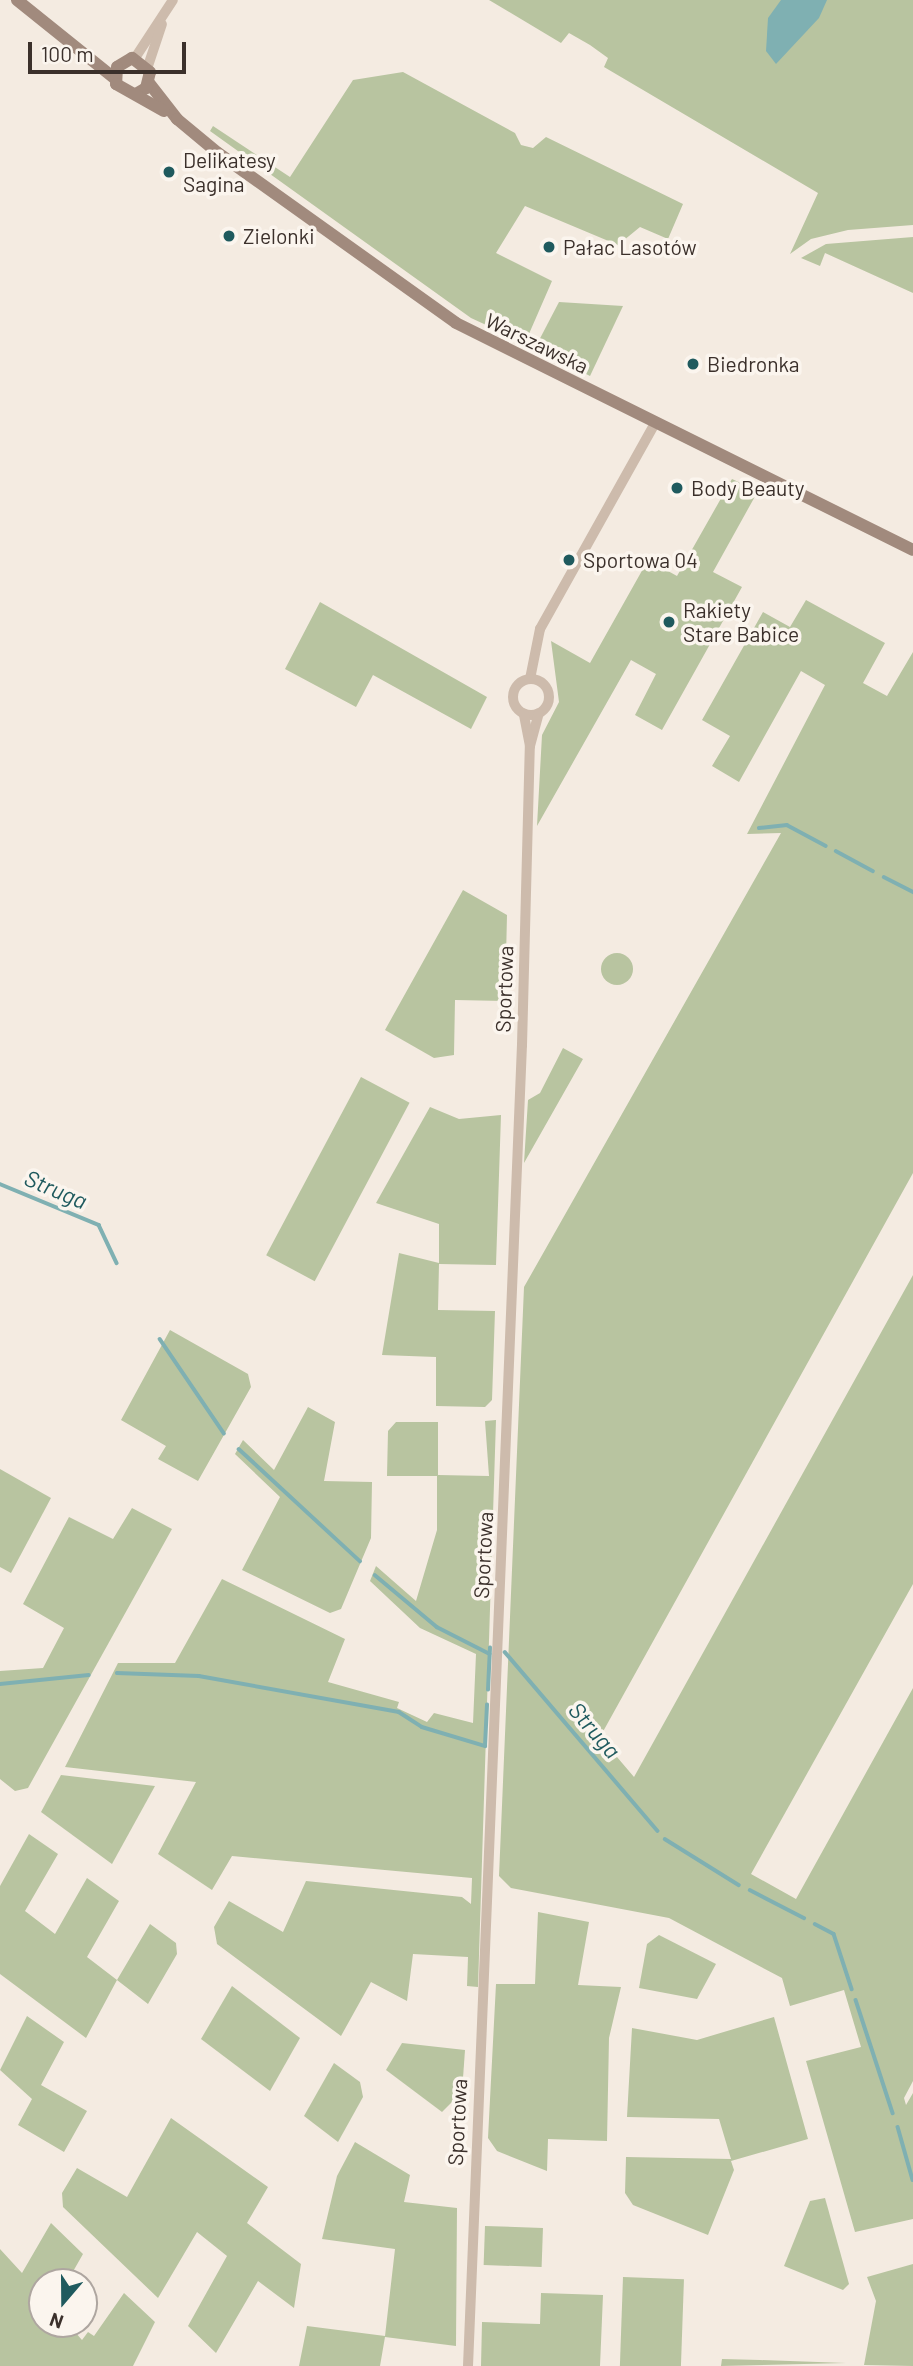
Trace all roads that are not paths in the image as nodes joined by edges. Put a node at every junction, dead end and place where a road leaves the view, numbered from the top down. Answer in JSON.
{"nodes":[{"id":1,"x":17,"y":0,"type":"edge"},
{"id":2,"x":173,"y":0,"type":"edge"},
{"id":3,"x":164,"y":14,"type":"junction"},
{"id":4,"x":85,"y":53,"type":"junction"},
{"id":5,"x":135,"y":58,"type":"junction"},
{"id":6,"x":121,"y":62,"type":"junction"},
{"id":7,"x":148,"y":66,"type":"junction"},
{"id":8,"x":114,"y":78,"type":"junction"},
{"id":9,"x":149,"y":83,"type":"junction"},
{"id":10,"x":136,"y":94,"type":"junction"},
{"id":11,"x":176,"y":117,"type":"junction"},
{"id":12,"x":655,"y":423,"type":"junction"},
{"id":13,"x":913,"y":550,"type":"edge"},
{"id":14,"x":530,"y":679,"type":"junction"},
{"id":15,"x":539,"y":713,"type":"junction"},
{"id":16,"x":524,"y":714,"type":"junction"},
{"id":17,"x":530,"y":746,"type":"junction"},
{"id":18,"x":468,"y":2366,"type":"edge"}],
"edges":[{"from":1,"to":4,"type":"main road"},
{"from":2,"to":3,"type":"street"},
{"from":3,"to":5,"type":"street"},
{"from":3,"to":7,"type":"street"},
{"from":4,"to":6,"type":"main road"},
{"from":4,"to":8,"type":"main road"},
{"from":5,"to":6,"type":"main road"},
{"from":5,"to":7,"type":"main road"},
{"from":6,"to":8,"type":"main road"},
{"from":7,"to":9,"type":"main road"},
{"from":8,"to":10,"type":"main road"},
{"from":9,"to":10,"type":"main road"},
{"from":9,"to":11,"type":"main road","name":"Warszawska"},
{"from":10,"to":11,"type":"main road","name":"Warszawska"},
{"from":11,"to":12,"type":"main road","name":"Warszawska"},
{"from":12,"to":13,"type":"main road","name":"Warszawska"},
{"from":12,"to":14,"type":"street"},
{"from":14,"to":15,"type":"street","name":"Sportowa"},
{"from":14,"to":16,"type":"street","name":"Sportowa"},
{"from":15,"to":16,"type":"street"},
{"from":15,"to":17,"type":"street","name":"Sportowa"},
{"from":16,"to":17,"type":"street","name":"Sportowa"},
{"from":17,"to":18,"type":"street","name":"Sportowa"}]}
